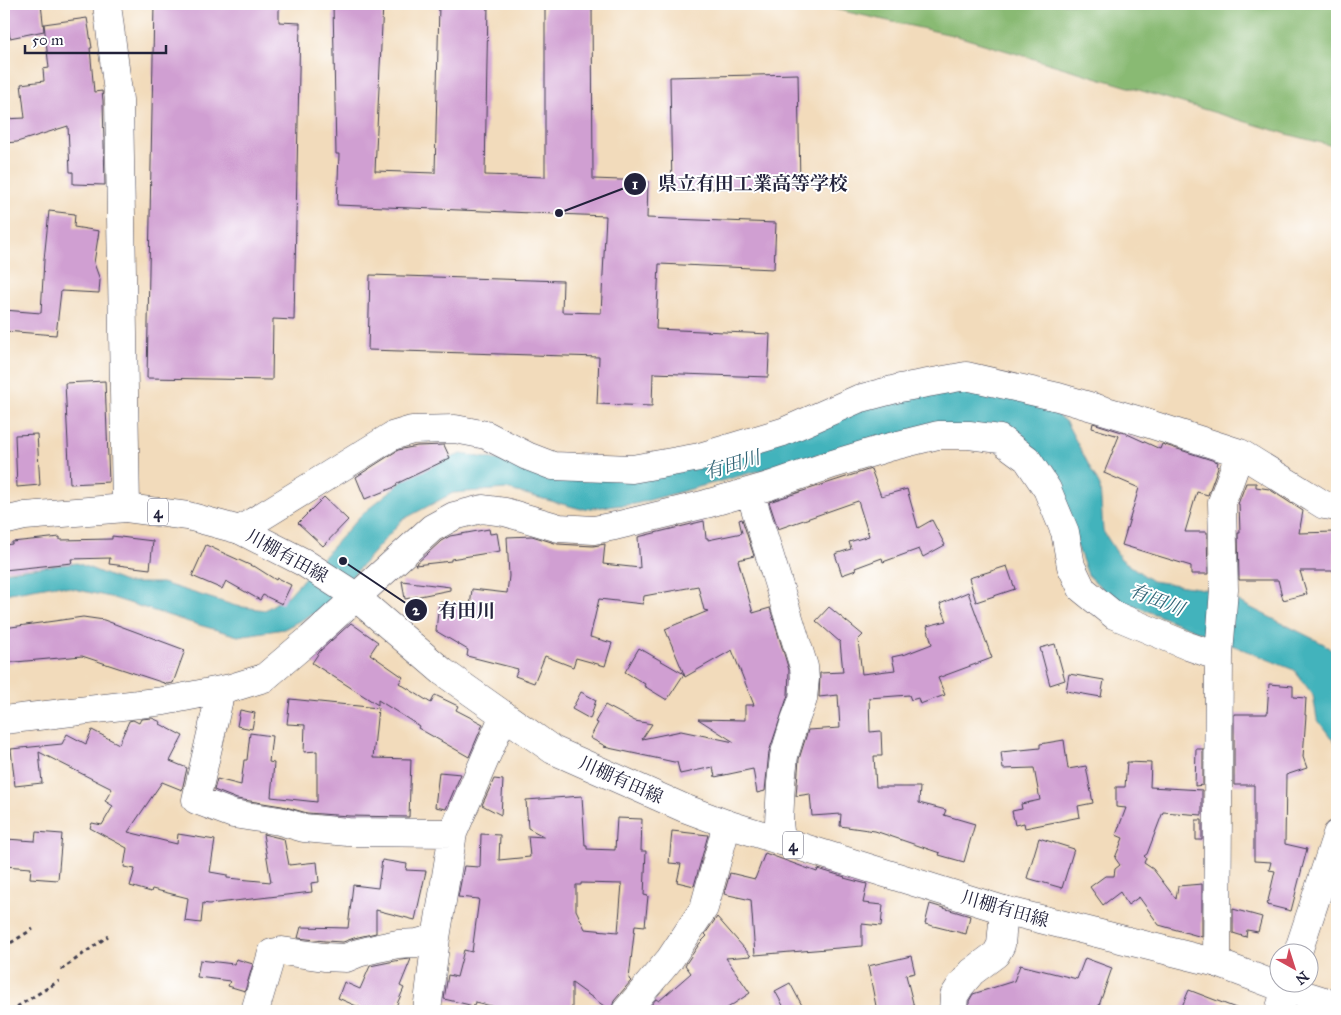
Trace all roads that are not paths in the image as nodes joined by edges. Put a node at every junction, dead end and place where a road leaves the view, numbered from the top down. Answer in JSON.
{"nodes":[{"id":1,"x":106,"y":4,"type":"edge"},
{"id":2,"x":1240,"y":453,"type":"junction"},
{"id":3,"x":750,"y":492,"type":"junction"},
{"id":4,"x":1337,"y":507,"type":"edge"},
{"id":5,"x":126,"y":508,"type":"junction"},
{"id":6,"x":4,"y":521,"type":"edge"},
{"id":7,"x":240,"y":530,"type":"junction"},
{"id":8,"x":354,"y":595,"type":"junction"},
{"id":9,"x":1219,"y":655,"type":"junction"},
{"id":10,"x":221,"y":690,"type":"junction"},
{"id":11,"x":504,"y":715,"type":"junction"},
{"id":12,"x":4,"y":720,"type":"edge"},
{"id":13,"x":727,"y":824,"type":"junction"},
{"id":14,"x":453,"y":833,"type":"junction"},
{"id":15,"x":1337,"y":834,"type":"edge"},
{"id":16,"x":781,"y":841,"type":"junction"},
{"id":17,"x":1004,"y":910,"type":"junction"},
{"id":18,"x":436,"y":938,"type":"junction"},
{"id":19,"x":1301,"y":942,"type":"edge"},
{"id":20,"x":1216,"y":963,"type":"junction"},
{"id":21,"x":1285,"y":994,"type":"edge"},
{"id":22,"x":1337,"y":1005,"type":"edge"},
{"id":23,"x":256,"y":1011,"type":"edge"},
{"id":24,"x":427,"y":1011,"type":"edge"},
{"id":25,"x":626,"y":1011,"type":"edge"},
{"id":26,"x":953,"y":1011,"type":"edge"}],
"edges":[{"from":1,"to":5,"type":"main road"},
{"from":2,"to":4,"type":"main road"},
{"from":2,"to":7,"type":"main road"},
{"from":2,"to":9,"type":"main road"},
{"from":3,"to":8,"type":"main road"},
{"from":3,"to":9,"type":"main road"},
{"from":3,"to":16,"type":"main road"},
{"from":5,"to":6,"type":"main road","name":"川棚有田線","number":"4"},
{"from":5,"to":7,"type":"main road","name":"川棚有田線","number":"4"},
{"from":7,"to":8,"type":"main road","name":"川棚有田線","number":"4"},
{"from":8,"to":10,"type":"main road"},
{"from":8,"to":11,"type":"main road","name":"川棚有田線","number":"4"},
{"from":9,"to":20,"type":"main road"},
{"from":10,"to":12,"type":"main road"},
{"from":10,"to":14,"type":"main road"},
{"from":11,"to":13,"type":"main road","name":"川棚有田線","number":"4"},
{"from":11,"to":14,"type":"main road"},
{"from":13,"to":16,"type":"main road","name":"川棚有田線","number":"4"},
{"from":13,"to":25,"type":"main road"},
{"from":14,"to":18,"type":"main road"},
{"from":15,"to":19,"type":"main road"},
{"from":16,"to":17,"type":"main road","name":"川棚有田線","number":"4"},
{"from":17,"to":20,"type":"main road","name":"川棚有田線","number":"4"},
{"from":17,"to":26,"type":"main road"},
{"from":18,"to":23,"type":"main road"},
{"from":18,"to":24,"type":"main road"},
{"from":20,"to":21,"type":"main road","name":"川棚有田線","number":"4"},
{"from":21,"to":22,"type":"main road","name":"川棚有田線"}]}
